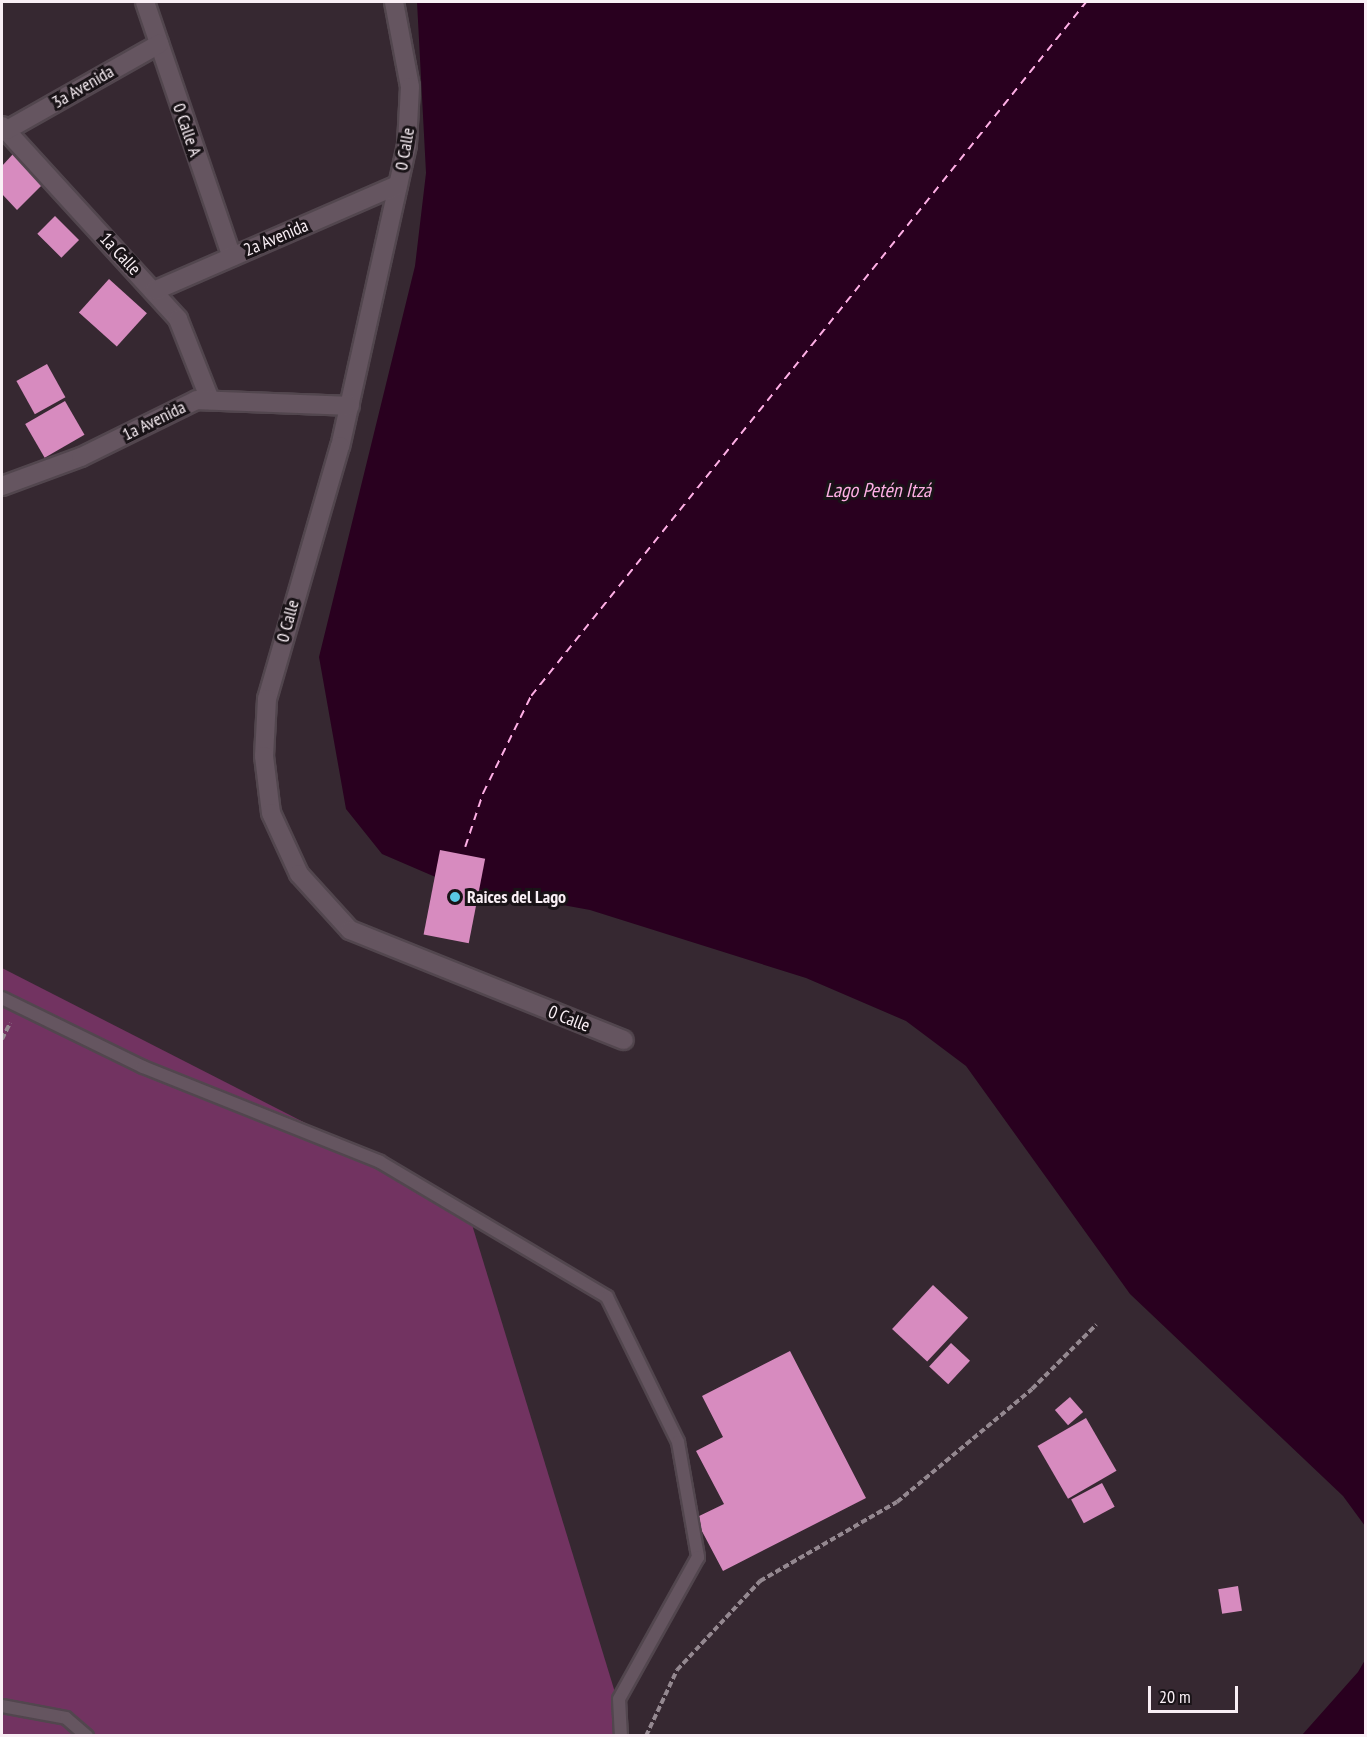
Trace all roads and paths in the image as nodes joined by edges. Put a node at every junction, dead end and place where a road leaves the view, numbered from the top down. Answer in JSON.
{"nodes":[{"id":1,"x":145,"y":2,"type":"edge"},
{"id":2,"x":394,"y":2,"type":"edge"},
{"id":3,"x":159,"y":44,"type":"junction"},
{"id":4,"x":4,"y":128,"type":"edge"},
{"id":5,"x":398,"y":185,"type":"junction"},
{"id":6,"x":232,"y":257,"type":"junction"},
{"id":7,"x":154,"y":291,"type":"junction"},
{"id":8,"x":210,"y":400,"type":"junction"},
{"id":9,"x":350,"y":406,"type":"junction"},
{"id":10,"x":2,"y":486,"type":"edge"},
{"id":11,"x":2,"y":998,"type":"edge"},
{"id":12,"x":624,"y":1040,"type":"dead end"},
{"id":13,"x":1096,"y":1325,"type":"dead end"},
{"id":14,"x":2,"y":1706,"type":"edge"},
{"id":15,"x":87,"y":1736,"type":"edge"},
{"id":16,"x":621,"y":1736,"type":"edge"},
{"id":17,"x":646,"y":1736,"type":"edge"}],
"edges":[{"from":1,"to":3,"type":"street","name":"0 Calle A"},
{"from":2,"to":5,"type":"street","name":"0 Calle"},
{"from":3,"to":4,"type":"street","name":"3a Avenida"},
{"from":3,"to":6,"type":"street","name":"0 Calle A"},
{"from":4,"to":7,"type":"street","name":"1a Calle"},
{"from":5,"to":6,"type":"street","name":"2a Avenida"},
{"from":5,"to":9,"type":"street","name":"0 Calle"},
{"from":6,"to":7,"type":"street","name":"2a Avenida"},
{"from":7,"to":8,"type":"street","name":"1a Calle"},
{"from":8,"to":9,"type":"street","name":"1a Avenida"},
{"from":8,"to":10,"type":"street","name":"1a Avenida"},
{"from":9,"to":12,"type":"street","name":"0 Calle"},
{"from":11,"to":16,"type":"lane"},
{"from":13,"to":17,"type":"path"},
{"from":14,"to":15,"type":"lane"}]}
